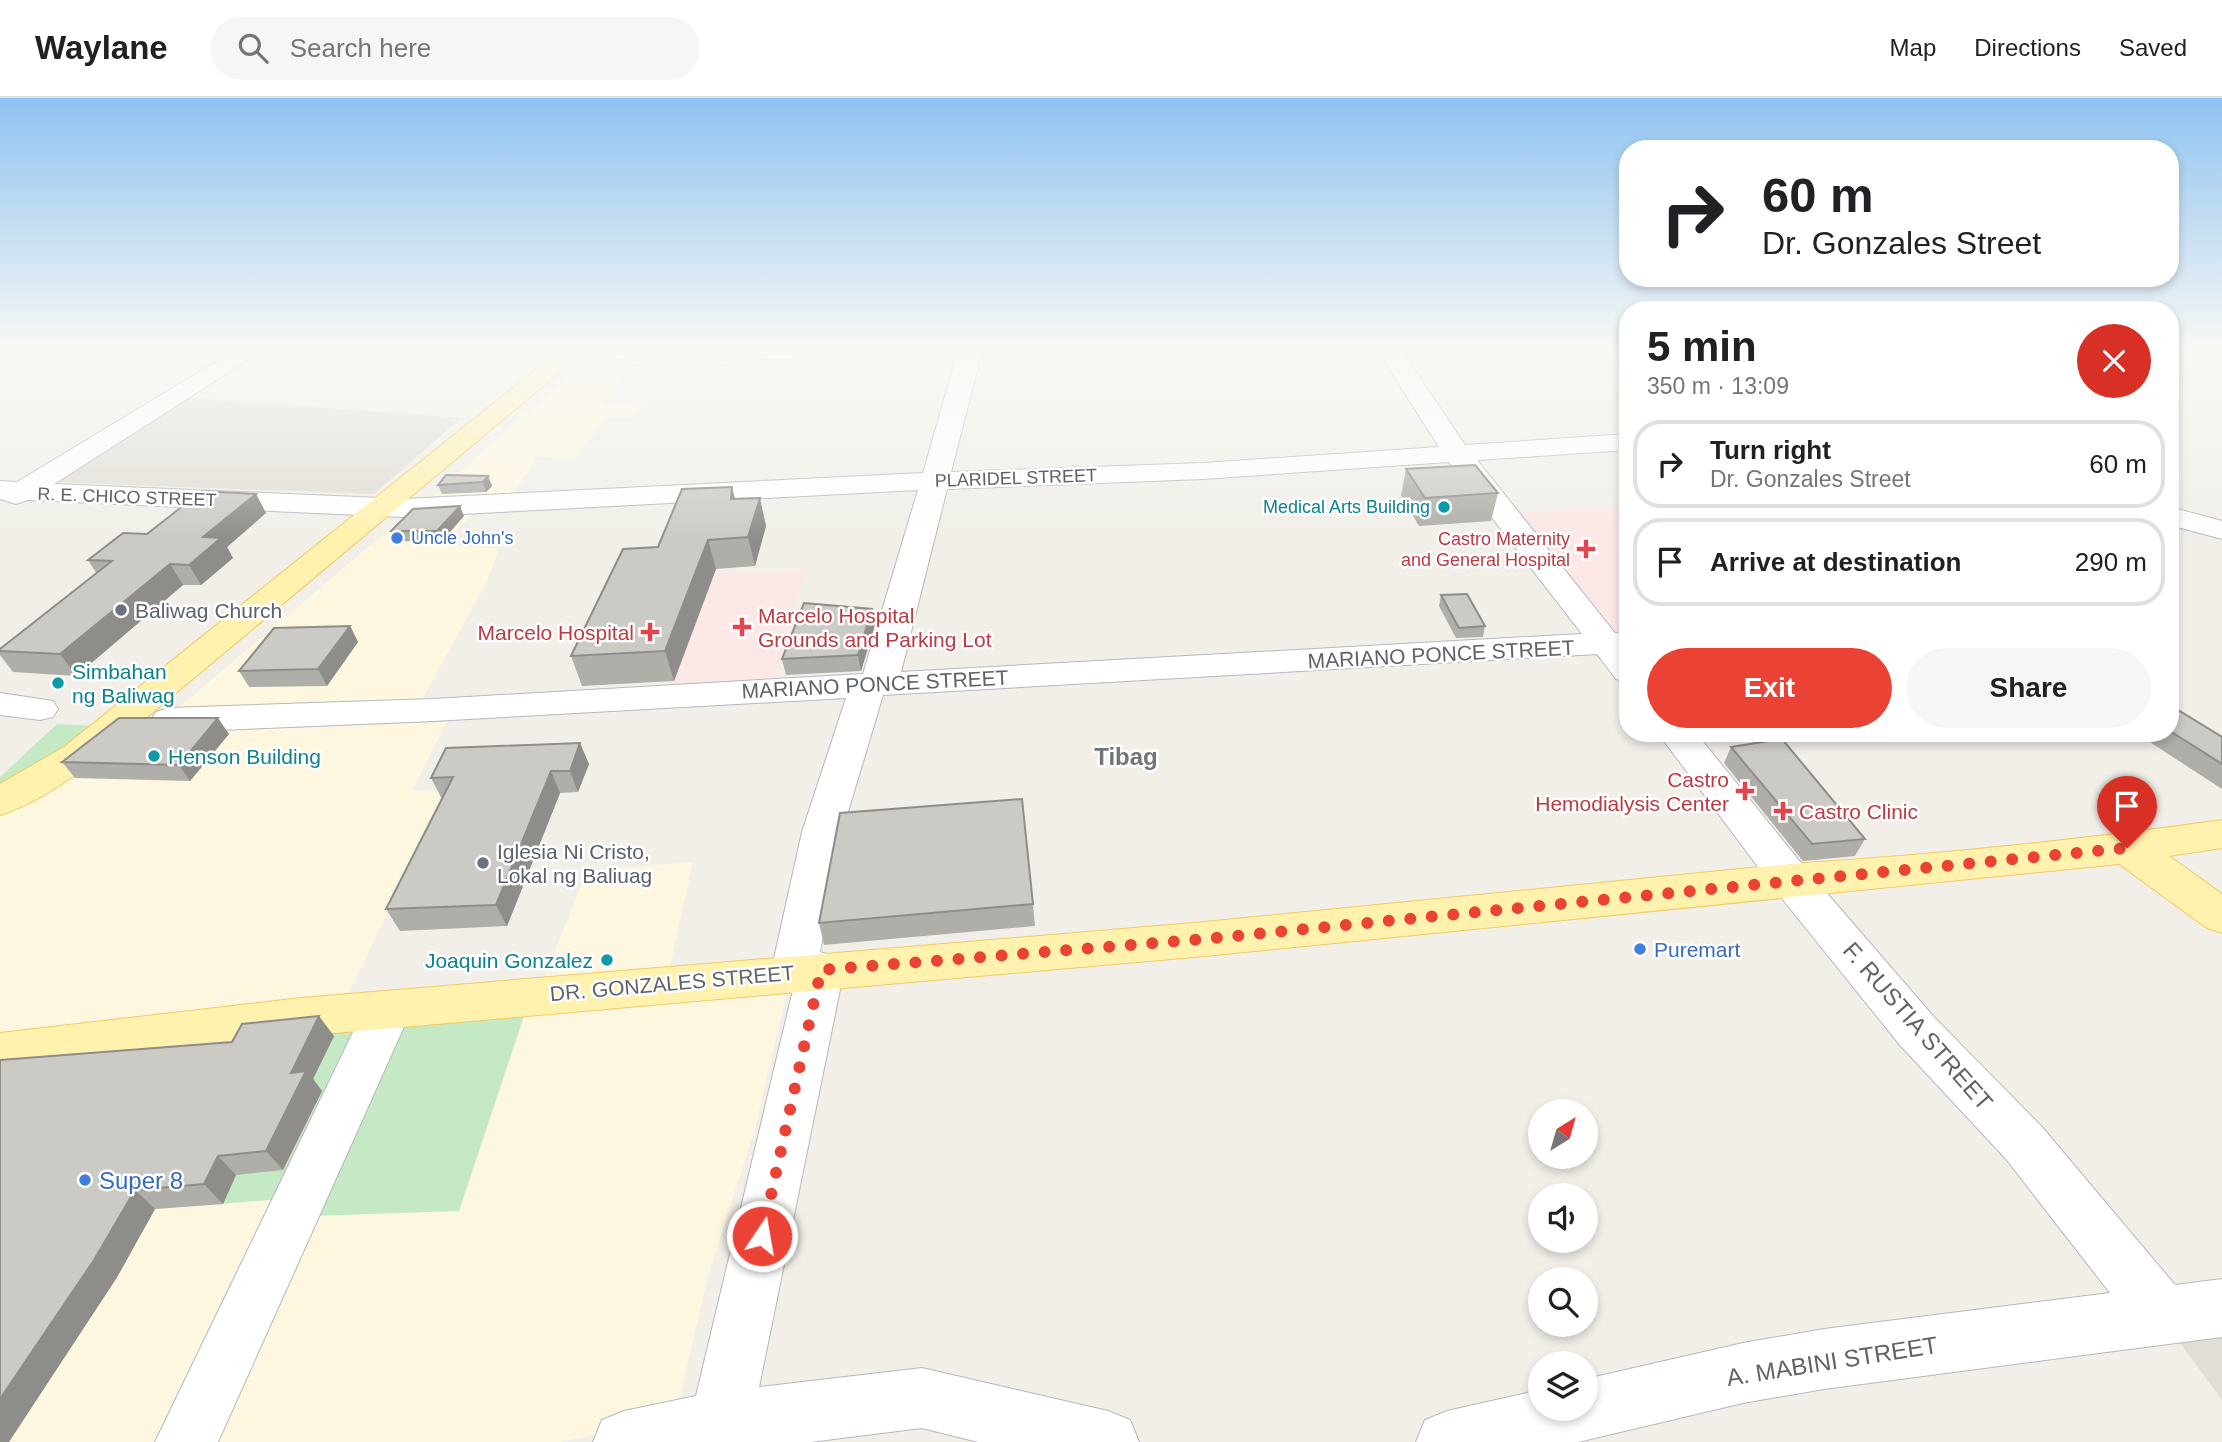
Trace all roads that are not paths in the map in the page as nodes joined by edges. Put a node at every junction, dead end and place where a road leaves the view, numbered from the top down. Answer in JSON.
{"nodes":[{"id":1,"x":144,"y":414,"type":"edge"},
{"id":2,"x":501,"y":414,"type":"edge"},
{"id":3,"x":508,"y":414,"type":"edge"},
{"id":4,"x":953,"y":414,"type":"edge"},
{"id":5,"x":1431,"y":414,"type":"edge"},
{"id":6,"x":1619,"y":443,"type":"edge"},
{"id":7,"x":1457,"y":454,"type":"junction"},
{"id":8,"x":934,"y":481,"type":"junction"},
{"id":9,"x":6,"y":496,"type":"edge"},
{"id":10,"x":393,"y":507,"type":"junction"},
{"id":11,"x":2179,"y":518,"type":"edge"},
{"id":12,"x":2222,"y":530,"type":"edge"},
{"id":13,"x":1619,"y":650,"type":"edge"},
{"id":14,"x":1619,"y":652,"type":"edge"},
{"id":15,"x":875,"y":683,"type":"junction"},
{"id":16,"x":0,"y":704,"type":"edge"},
{"id":17,"x":40,"y":709,"type":"dead end"},
{"id":18,"x":130,"y":720,"type":"junction"},
{"id":19,"x":1683,"y":742,"type":"edge"},
{"id":20,"x":0,"y":801,"type":"edge"},
{"id":21,"x":2222,"y":834,"type":"edge"},
{"id":22,"x":2127,"y":848,"type":"junction"},
{"id":23,"x":1791,"y":880,"type":"junction"},
{"id":24,"x":2222,"y":916,"type":"edge"},
{"id":25,"x":808,"y":971,"type":"junction"},
{"id":26,"x":387,"y":1011,"type":"junction"},
{"id":27,"x":0,"y":1053,"type":"edge"},
{"id":28,"x":2222,"y":1308,"type":"edge"},
{"id":29,"x":2164,"y":1315,"type":"junction"},
{"id":30,"x":721,"y":1422,"type":"junction"},
{"id":31,"x":186,"y":1442,"type":"edge"},
{"id":32,"x":624,"y":1442,"type":"edge"},
{"id":33,"x":1108,"y":1442,"type":"edge"},
{"id":34,"x":1447,"y":1442,"type":"edge"}],
"edges":[{"from":1,"to":9,"type":"street"},
{"from":2,"to":10,"type":"main road"},
{"from":3,"to":10,"type":"main road"},
{"from":4,"to":8,"type":"street"},
{"from":5,"to":7,"type":"street"},
{"from":6,"to":7,"type":"street","name":"PLARIDEL STREET"},
{"from":7,"to":8,"type":"street","name":"PLARIDEL STREET"},
{"from":7,"to":13,"type":"street"},
{"from":8,"to":10,"type":"street","name":"PLARIDEL STREET"},
{"from":8,"to":15,"type":"street"},
{"from":9,"to":10,"type":"street","name":"R. E. CHICO STREET"},
{"from":10,"to":18,"type":"main road"},
{"from":11,"to":12,"type":"street"},
{"from":14,"to":15,"type":"street","name":"MARIANO PONCE STREET"},
{"from":15,"to":18,"type":"street","name":"MARIANO PONCE STREET"},
{"from":15,"to":25,"type":"street"},
{"from":16,"to":17,"type":"street"},
{"from":18,"to":20,"type":"main road"},
{"from":19,"to":23,"type":"street","name":"F. RUSTIA STREET"},
{"from":21,"to":22,"type":"main road","name":"DR. GONZALES STREET"},
{"from":22,"to":23,"type":"main road","name":"DR. GONZALES STREET"},
{"from":22,"to":24,"type":"main road"},
{"from":23,"to":25,"type":"main road","name":"DR. GONZALES STREET"},
{"from":23,"to":29,"type":"street","name":"F. RUSTIA STREET"},
{"from":25,"to":26,"type":"main road","name":"DR. GONZALES STREET"},
{"from":25,"to":30,"type":"street"},
{"from":26,"to":27,"type":"main road","name":"DR. GONZALES STREET"},
{"from":26,"to":31,"type":"street"},
{"from":28,"to":29,"type":"street","name":"A. MABINI STREET"},
{"from":29,"to":34,"type":"street","name":"A. MABINI STREET"},
{"from":30,"to":32,"type":"street"},
{"from":30,"to":33,"type":"street"}]}
